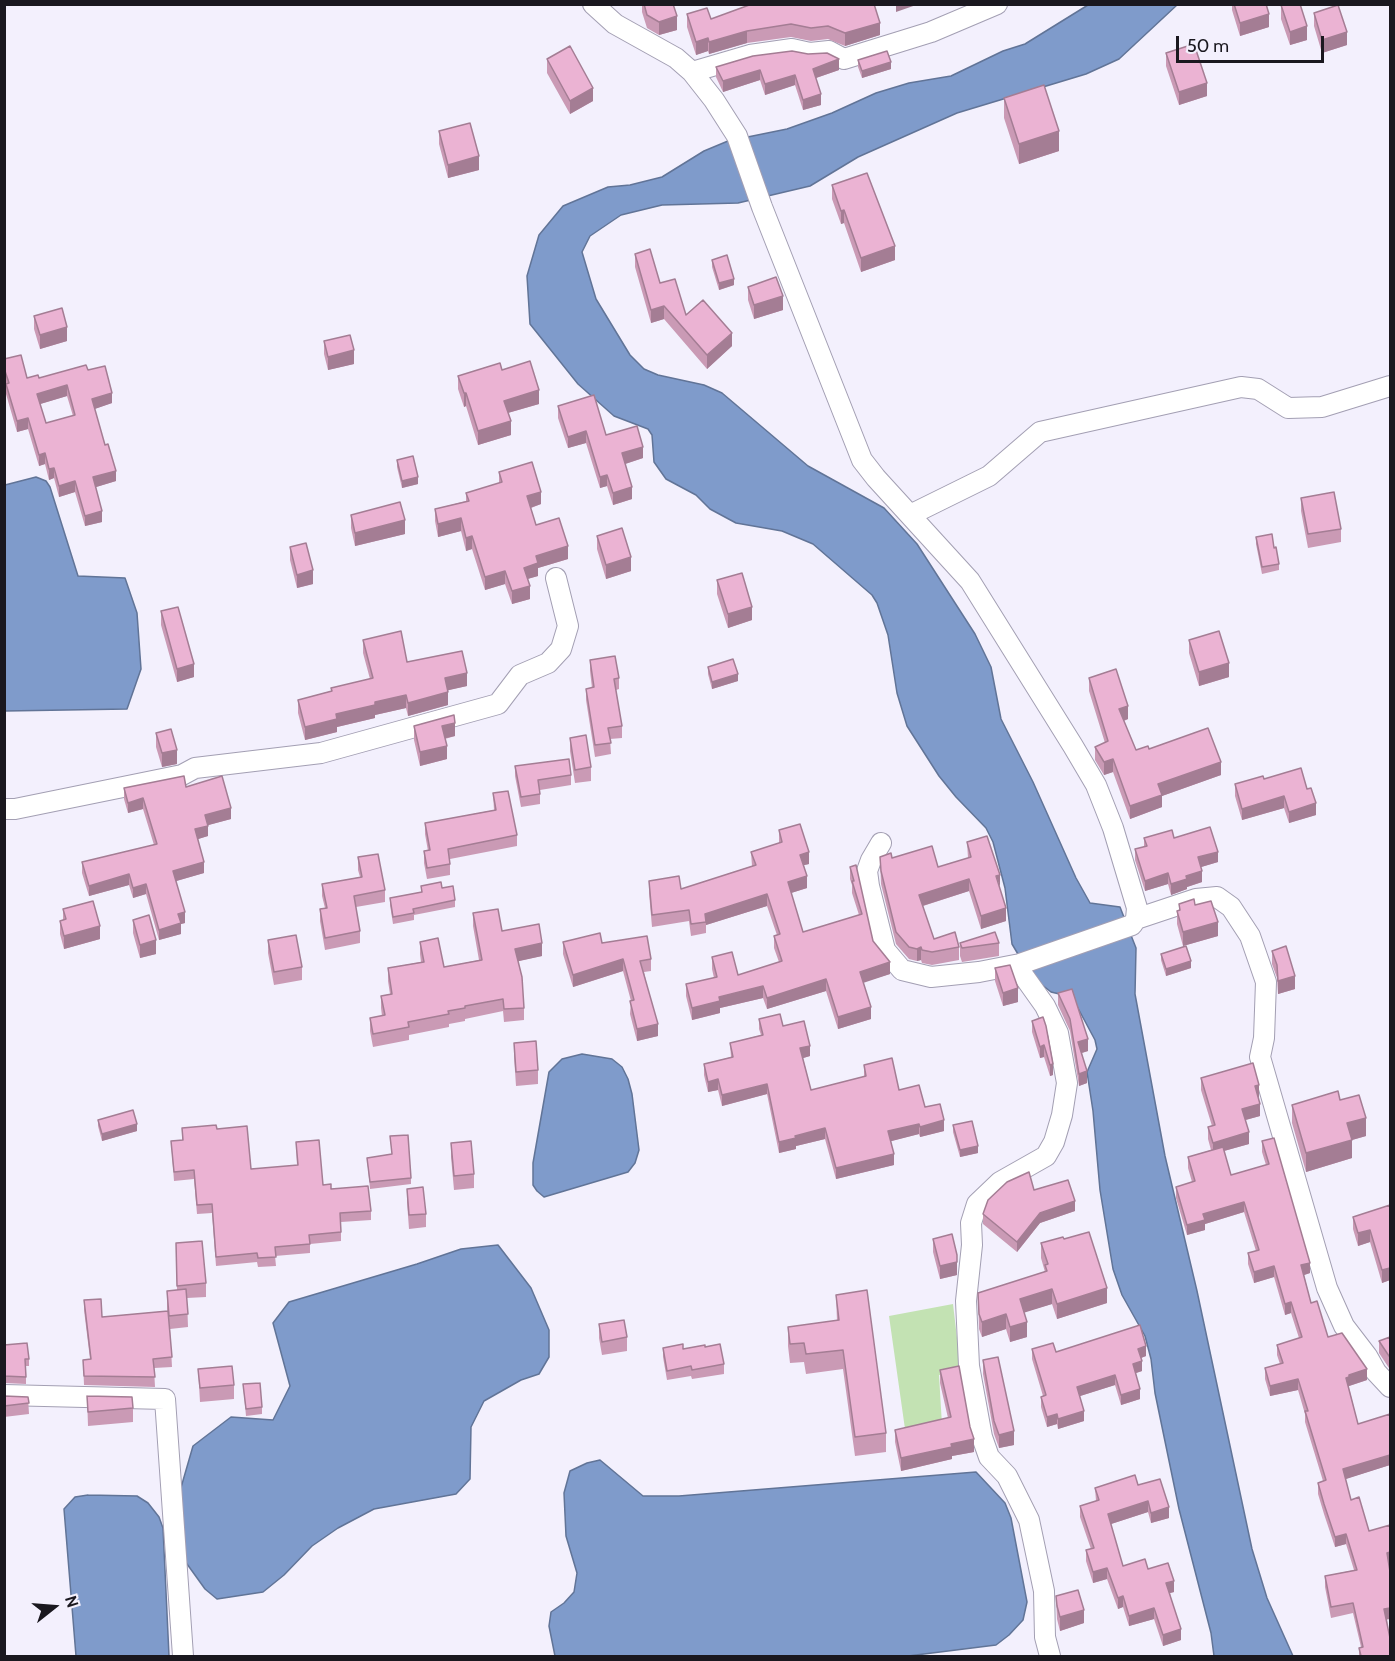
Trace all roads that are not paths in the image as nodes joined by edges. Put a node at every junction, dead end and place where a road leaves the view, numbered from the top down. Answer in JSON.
{"nodes":[{"id":1,"x":593,"y":4,"type":"edge"},
{"id":2,"x":997,"y":4,"type":"edge"},
{"id":3,"x":692,"y":72,"type":"junction"},
{"id":4,"x":1390,"y":386,"type":"edge"},
{"id":5,"x":910,"y":515,"type":"junction"},
{"id":6,"x":556,"y":578,"type":"dead end"},
{"id":7,"x":4,"y":809,"type":"edge"},
{"id":8,"x":881,"y":843,"type":"dead end"},
{"id":9,"x":1134,"y":922,"type":"junction"},
{"id":10,"x":1021,"y":963,"type":"junction"},
{"id":11,"x":1390,"y":1387,"type":"edge"},
{"id":12,"x":4,"y":1395,"type":"edge"},
{"id":13,"x":183,"y":1656,"type":"edge"},
{"id":14,"x":1050,"y":1656,"type":"edge"}],
"edges":[{"from":1,"to":3,"type":"street"},
{"from":2,"to":3,"type":"street"},
{"from":3,"to":5,"type":"street"},
{"from":4,"to":5,"type":"street"},
{"from":5,"to":9,"type":"street"},
{"from":6,"to":7,"type":"street"},
{"from":8,"to":10,"type":"street"},
{"from":9,"to":10,"type":"street"},
{"from":9,"to":11,"type":"street"},
{"from":10,"to":14,"type":"street"},
{"from":12,"to":13,"type":"street"}]}
